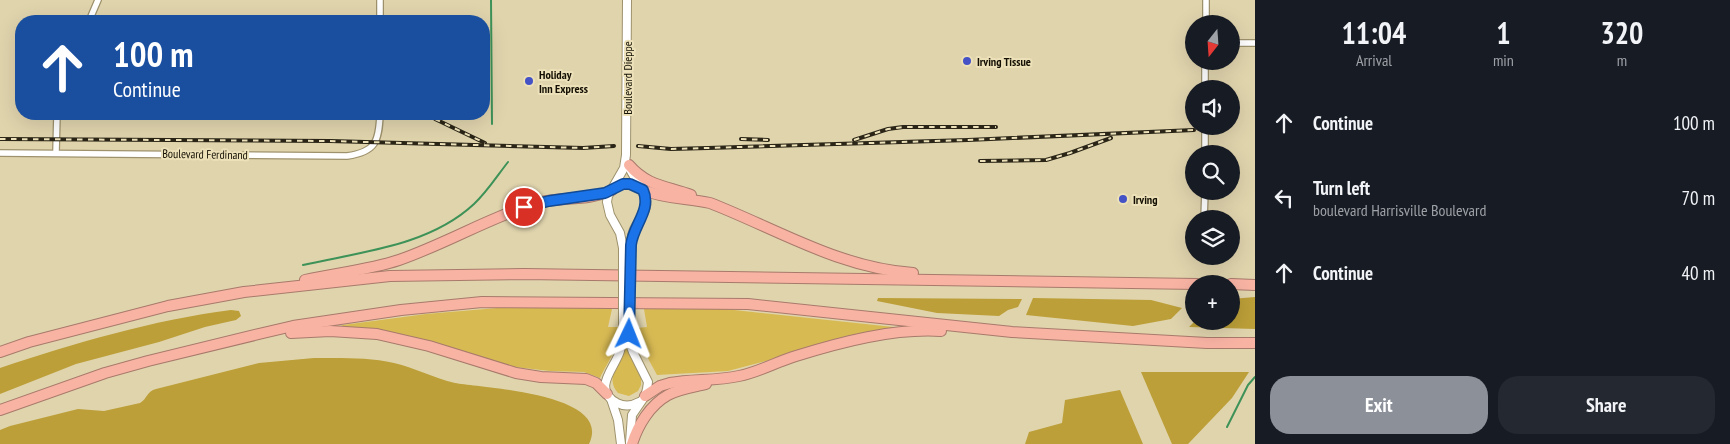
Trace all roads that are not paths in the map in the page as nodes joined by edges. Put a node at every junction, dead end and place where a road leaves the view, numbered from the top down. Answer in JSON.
{"nodes":[{"id":1,"x":98,"y":0,"type":"edge"},
{"id":2,"x":380,"y":0,"type":"edge"},
{"id":3,"x":627,"y":0,"type":"edge"},
{"id":4,"x":1206,"y":0,"type":"edge"},
{"id":5,"x":92,"y":15,"type":"edge"},
{"id":6,"x":380,"y":15,"type":"edge"},
{"id":7,"x":1206,"y":15,"type":"edge"},
{"id":8,"x":1240,"y":43,"type":"edge"},
{"id":9,"x":1255,"y":43,"type":"edge"},
{"id":10,"x":57,"y":120,"type":"edge"},
{"id":11,"x":379,"y":120,"type":"edge"},
{"id":12,"x":56,"y":152,"type":"junction"},
{"id":13,"x":0,"y":153,"type":"edge"},
{"id":14,"x":627,"y":160,"type":"junction"},
{"id":15,"x":612,"y":190,"type":"junction"},
{"id":16,"x":643,"y":190,"type":"junction"},
{"id":17,"x":710,"y":203,"type":"junction"},
{"id":18,"x":627,"y":248,"type":"junction"},
{"id":19,"x":1028,"y":281,"type":"junction"},
{"id":20,"x":1185,"y":284,"type":"edge"},
{"id":21,"x":1240,"y":284,"type":"edge"},
{"id":22,"x":1255,"y":285,"type":"edge"},
{"id":23,"x":244,"y":292,"type":"junction"},
{"id":24,"x":626,"y":328,"type":"junction"},
{"id":25,"x":1012,"y":332,"type":"junction"},
{"id":26,"x":1255,"y":344,"type":"edge"},
{"id":27,"x":189,"y":350,"type":"junction"},
{"id":28,"x":0,"y":352,"type":"edge"},
{"id":29,"x":724,"y":378,"type":"junction"},
{"id":30,"x":609,"y":397,"type":"junction"},
{"id":31,"x":643,"y":398,"type":"junction"},
{"id":32,"x":0,"y":410,"type":"edge"},
{"id":33,"x":621,"y":444,"type":"edge"},
{"id":34,"x":631,"y":444,"type":"edge"}],
"edges":[{"from":1,"to":5,"type":"street"},
{"from":2,"to":6,"type":"street"},
{"from":3,"to":14,"type":"main road","name":"Boulevard Dieppe"},
{"from":4,"to":7,"type":"street"},
{"from":8,"to":9,"type":"street"},
{"from":10,"to":12,"type":"street"},
{"from":11,"to":12,"type":"street","name":"Boulevard Ferdinand"},
{"from":12,"to":13,"type":"street","name":"Boulevard Ferdinand"},
{"from":14,"to":15,"type":"main road"},
{"from":14,"to":16,"type":"main road"},
{"from":14,"to":17,"type":"highway"},
{"from":15,"to":16,"type":"main road"},
{"from":15,"to":18,"type":"main road"},
{"from":15,"to":23,"type":"highway"},
{"from":16,"to":17,"type":"highway"},
{"from":16,"to":18,"type":"main road"},
{"from":17,"to":19,"type":"highway"},
{"from":18,"to":24,"type":"main road","bridge":true},
{"from":19,"to":20,"type":"highway"},
{"from":19,"to":23,"type":"highway"},
{"from":21,"to":22,"type":"highway"},
{"from":23,"to":28,"type":"highway"},
{"from":24,"to":30,"type":"main road"},
{"from":24,"to":31,"type":"main road"},
{"from":25,"to":26,"type":"highway"},
{"from":25,"to":27,"type":"highway"},
{"from":25,"to":29,"type":"highway"},
{"from":27,"to":30,"type":"highway"},
{"from":27,"to":32,"type":"highway"},
{"from":29,"to":31,"type":"highway"},
{"from":29,"to":34,"type":"highway"},
{"from":30,"to":31,"type":"main road"},
{"from":30,"to":33,"type":"main road"},
{"from":31,"to":34,"type":"main road"}]}
